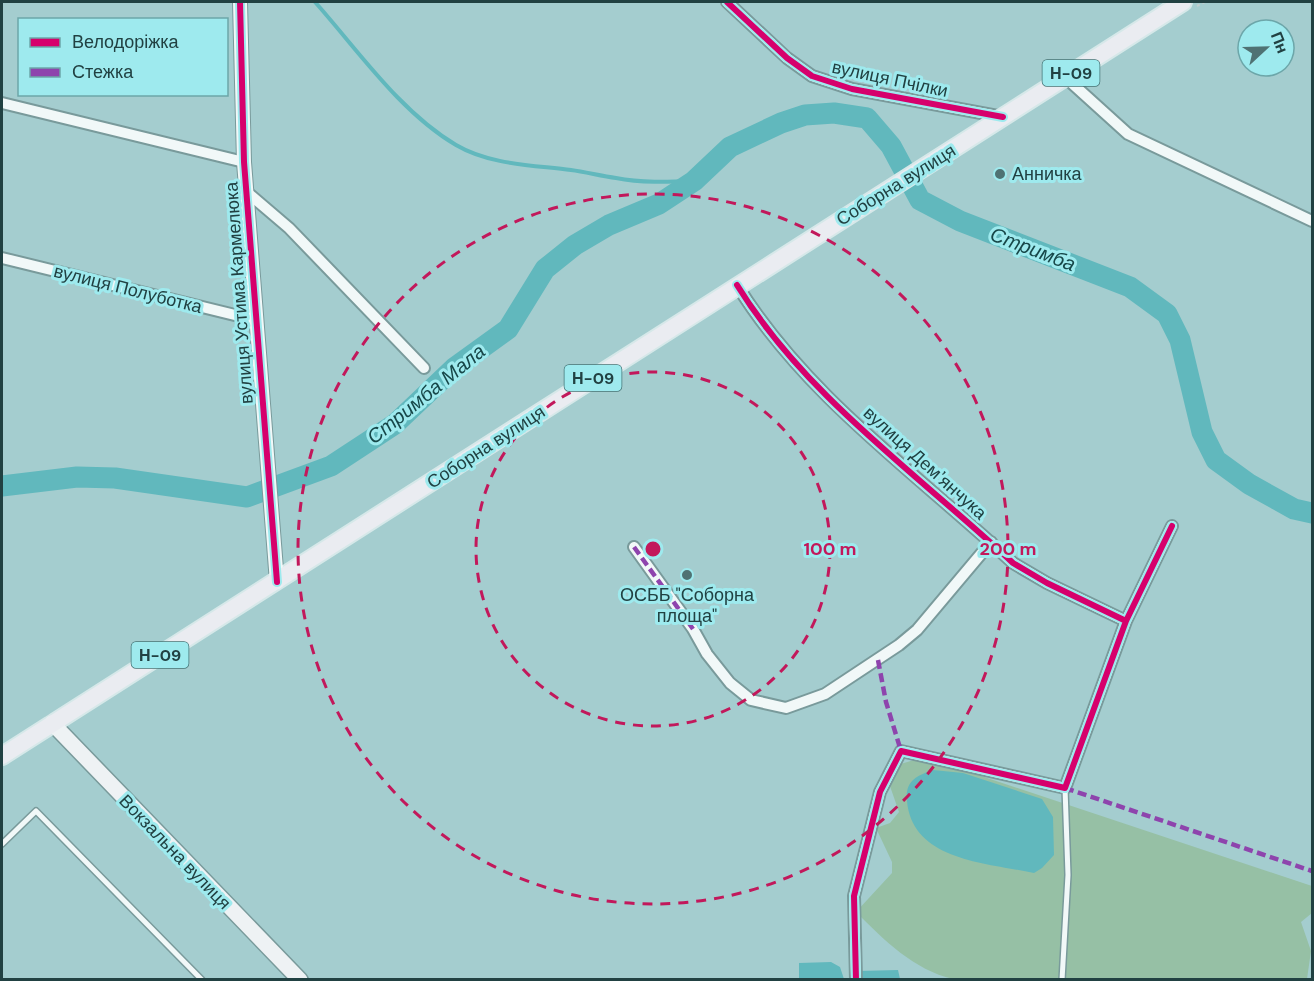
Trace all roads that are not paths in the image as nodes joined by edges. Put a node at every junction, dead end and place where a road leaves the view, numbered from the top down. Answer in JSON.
{"nodes":[{"id":1,"x":240,"y":2,"type":"edge"},
{"id":2,"x":728,"y":2,"type":"edge"},
{"id":3,"x":1184,"y":2,"type":"edge"},
{"id":4,"x":1065,"y":77,"type":"junction"},
{"id":5,"x":2,"y":103,"type":"edge"},
{"id":6,"x":1003,"y":117,"type":"junction"},
{"id":7,"x":244,"y":162,"type":"junction"},
{"id":8,"x":248,"y":193,"type":"junction"},
{"id":9,"x":1312,"y":221,"type":"edge"},
{"id":10,"x":2,"y":258,"type":"edge"},
{"id":11,"x":737,"y":285,"type":"junction"},
{"id":12,"x":255,"y":320,"type":"junction"},
{"id":13,"x":424,"y":368,"type":"dead end"},
{"id":14,"x":1172,"y":526,"type":"dead end"},
{"id":15,"x":991,"y":542,"type":"junction"},
{"id":16,"x":634,"y":547,"type":"dead end"},
{"id":17,"x":277,"y":582,"type":"junction"},
{"id":18,"x":1126,"y":621,"type":"junction"},
{"id":19,"x":52,"y":723,"type":"junction"},
{"id":20,"x":2,"y":756,"type":"edge"},
{"id":21,"x":1065,"y":788,"type":"junction"},
{"id":22,"x":2,"y":844,"type":"edge"},
{"id":23,"x":202,"y":980,"type":"edge"},
{"id":24,"x":300,"y":980,"type":"edge"},
{"id":25,"x":856,"y":980,"type":"edge"},
{"id":26,"x":1062,"y":980,"type":"edge"}],
"edges":[{"from":1,"to":7,"type":"street","name":"вулиця Устима Кармелюка"},
{"from":2,"to":6,"type":"street","name":"вулиця Пчілки"},
{"from":3,"to":4,"type":"main road","name":"Соборна вулиця","number":"Н-09"},
{"from":4,"to":6,"type":"main road","name":"Соборна вулиця","number":"Н-09"},
{"from":4,"to":9,"type":"street"},
{"from":5,"to":7,"type":"street"},
{"from":6,"to":11,"type":"main road","name":"Соборна вулиця","number":"Н-09"},
{"from":7,"to":8,"type":"street","name":"вулиця Устима Кармелюка"},
{"from":8,"to":12,"type":"street","name":"вулиця Устима Кармелюка"},
{"from":8,"to":13,"type":"street"},
{"from":10,"to":12,"type":"street","name":"вулиця Полуботка"},
{"from":11,"to":15,"type":"street","name":"вулиця Демʼянчука"},
{"from":11,"to":17,"type":"main road","name":"Соборна вулиця","number":"Н-09"},
{"from":12,"to":17,"type":"street","name":"вулиця Устима Кармелюка"},
{"from":14,"to":18,"type":"street"},
{"from":15,"to":16,"type":"street"},
{"from":15,"to":18,"type":"street","name":"вулиця Демʼянчука"},
{"from":17,"to":19,"type":"main road","name":"Соборна вулиця","number":"Н-09"},
{"from":18,"to":21,"type":"street"},
{"from":19,"to":20,"type":"main road","name":"Соборна вулиця","number":"Н-09"},
{"from":19,"to":24,"type":"main road","name":"Вокзальна вулиця"},
{"from":21,"to":25,"type":"street"},
{"from":21,"to":26,"type":"lane"},
{"from":22,"to":23,"type":"lane"}]}
